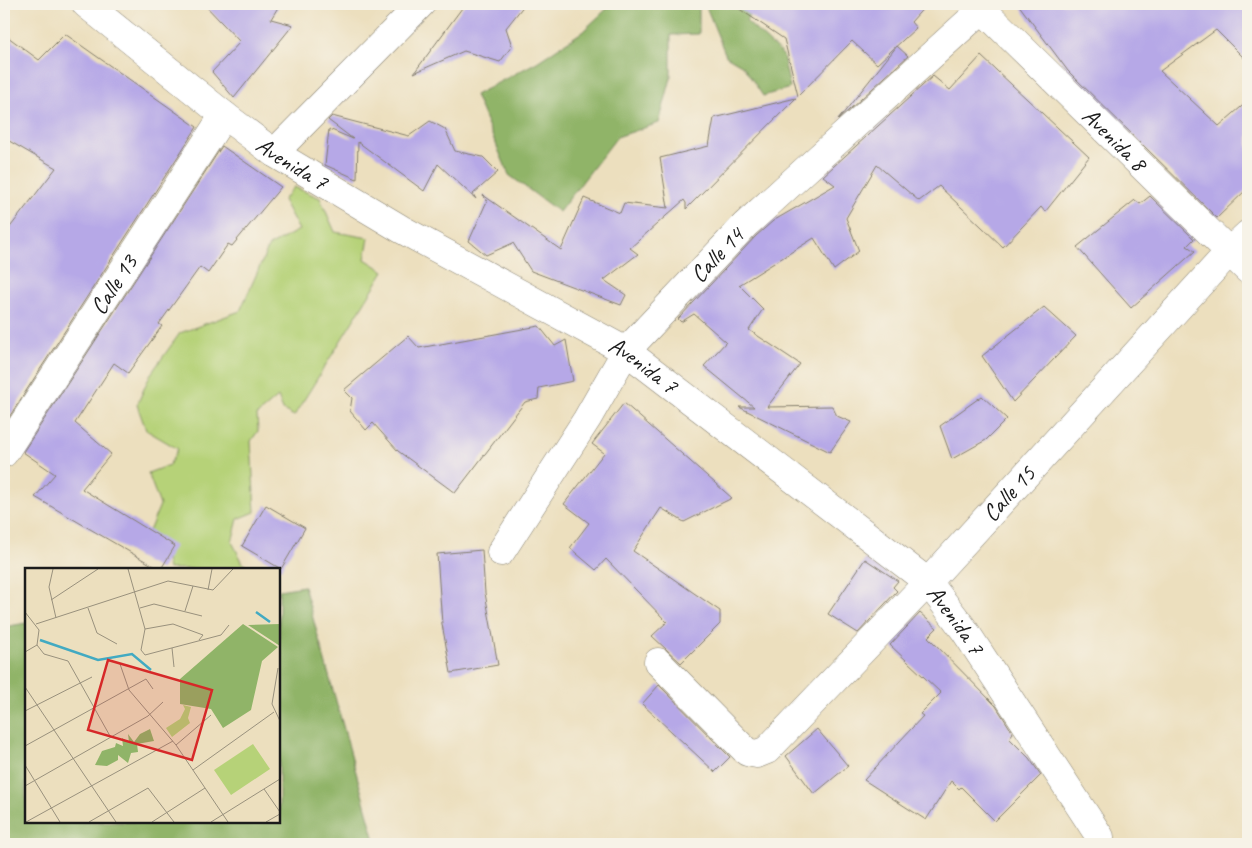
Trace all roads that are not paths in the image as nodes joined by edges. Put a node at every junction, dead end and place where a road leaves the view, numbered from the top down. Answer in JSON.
{"nodes":[{"id":1,"x":86,"y":4,"type":"edge"},
{"id":2,"x":421,"y":4,"type":"edge"},
{"id":3,"x":985,"y":7,"type":"edge"},
{"id":4,"x":224,"y":115,"type":"junction"},
{"id":5,"x":274,"y":153,"type":"junction"},
{"id":6,"x":1242,"y":252,"type":"edge"},
{"id":7,"x":626,"y":351,"type":"junction"},
{"id":8,"x":4,"y":453,"type":"edge"},
{"id":9,"x":501,"y":552,"type":"dead end"},
{"id":10,"x":928,"y":582,"type":"junction"},
{"id":11,"x":658,"y":662,"type":"dead end"},
{"id":12,"x":1100,"y":837,"type":"dead end"}],
"edges":[{"from":1,"to":4,"type":"street","name":"Avenida 7"},
{"from":2,"to":5,"type":"street"},
{"from":3,"to":6,"type":"street","name":"Avenida 8"},
{"from":3,"to":7,"type":"street","name":"Calle 14"},
{"from":4,"to":5,"type":"street","name":"Avenida 7"},
{"from":4,"to":8,"type":"street","name":"Calle 13"},
{"from":5,"to":7,"type":"street","name":"Avenida 7"},
{"from":6,"to":10,"type":"street","name":"Calle 15"},
{"from":7,"to":9,"type":"street","name":"Calle 14"},
{"from":7,"to":10,"type":"street","name":"Avenida 7"},
{"from":10,"to":11,"type":"street","name":"Calle 15"},
{"from":10,"to":12,"type":"street","name":"Avenida 7"}]}
